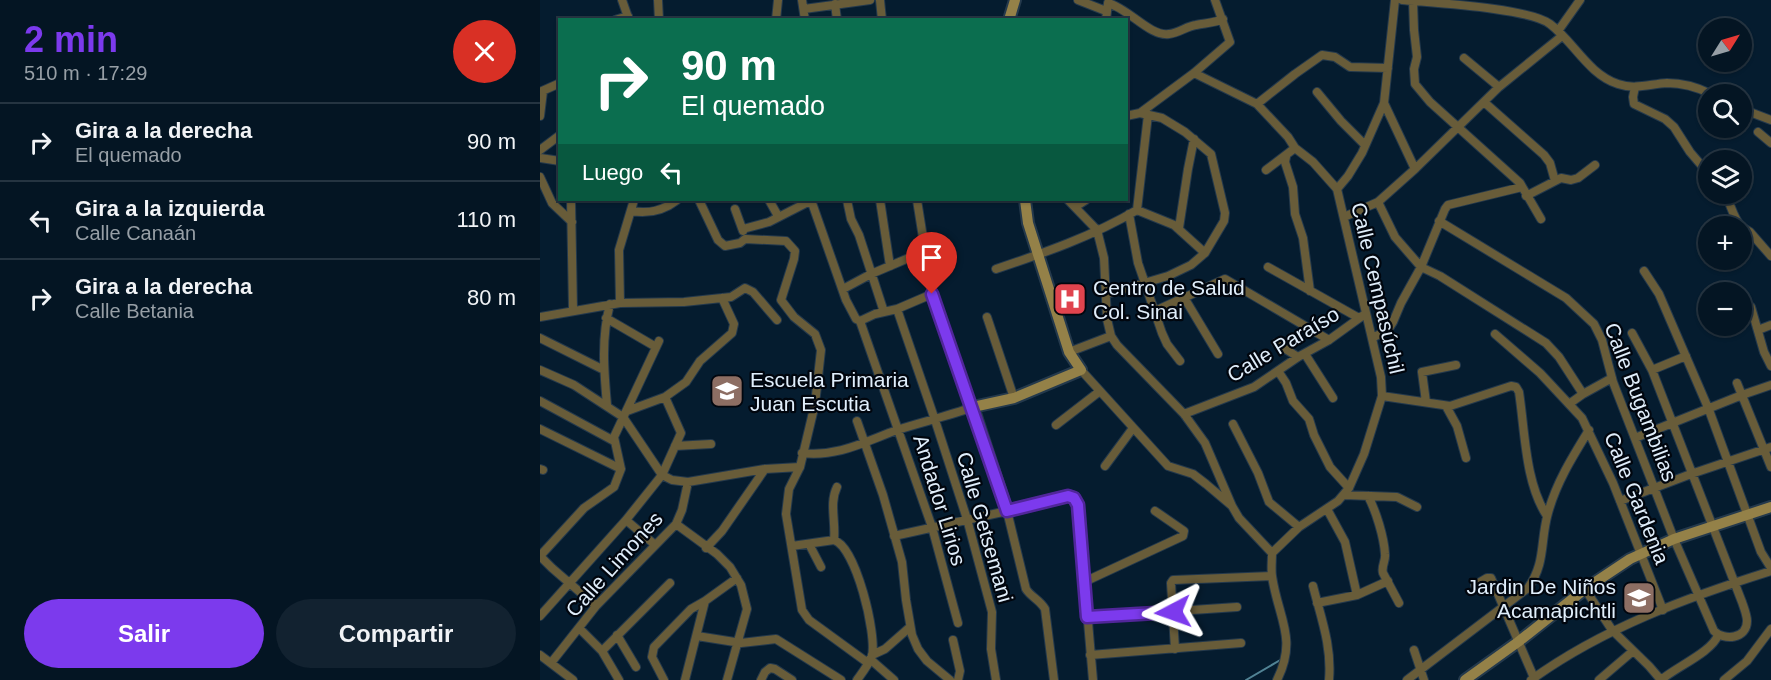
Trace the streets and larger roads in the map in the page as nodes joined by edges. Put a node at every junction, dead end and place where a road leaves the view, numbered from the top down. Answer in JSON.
{"nodes":[{"id":1,"x":622,"y":0,"type":"edge"},
{"id":2,"x":658,"y":0,"type":"edge"},
{"id":3,"x":778,"y":0,"type":"edge"},
{"id":4,"x":802,"y":0,"type":"edge"},
{"id":5,"x":870,"y":0,"type":"edge"},
{"id":6,"x":880,"y":0,"type":"edge"},
{"id":7,"x":1015,"y":0,"type":"edge"},
{"id":8,"x":1078,"y":0,"type":"edge"},
{"id":9,"x":1215,"y":0,"type":"edge"},
{"id":10,"x":1395,"y":0,"type":"edge"},
{"id":11,"x":1402,"y":0,"type":"edge"},
{"id":12,"x":1580,"y":0,"type":"edge"},
{"id":13,"x":1413,"y":1,"type":"edge"},
{"id":14,"x":835,"y":4,"type":"junction"},
{"id":15,"x":1478,"y":4,"type":"edge"},
{"id":16,"x":804,"y":9,"type":"junction"},
{"id":17,"x":1106,"y":15,"type":"edge"},
{"id":18,"x":629,"y":18,"type":"edge"},
{"id":19,"x":659,"y":18,"type":"edge"},
{"id":20,"x":776,"y":18,"type":"edge"},
{"id":21,"x":805,"y":18,"type":"edge"},
{"id":22,"x":837,"y":18,"type":"edge"},
{"id":23,"x":882,"y":18,"type":"edge"},
{"id":24,"x":1010,"y":18,"type":"edge"},
{"id":25,"x":1223,"y":19,"type":"junction"},
{"id":26,"x":1560,"y":33,"type":"junction"},
{"id":27,"x":1464,"y":58,"type":"dead end"},
{"id":28,"x":1388,"y":68,"type":"junction"},
{"id":29,"x":1194,"y":73,"type":"junction"},
{"id":30,"x":558,"y":84,"type":"edge"},
{"id":31,"x":1499,"y":87,"type":"junction"},
{"id":32,"x":1635,"y":87,"type":"junction"},
{"id":33,"x":1698,"y":89,"type":"edge"},
{"id":34,"x":542,"y":92,"type":"edge"},
{"id":35,"x":1317,"y":92,"type":"dead end"},
{"id":36,"x":1484,"y":102,"type":"junction"},
{"id":37,"x":1384,"y":103,"type":"junction"},
{"id":38,"x":1257,"y":104,"type":"junction"},
{"id":39,"x":1752,"y":113,"type":"edge"},
{"id":40,"x":1144,"y":114,"type":"junction"},
{"id":41,"x":540,"y":116,"type":"edge"},
{"id":42,"x":1128,"y":116,"type":"edge"},
{"id":43,"x":1771,"y":120,"type":"edge"},
{"id":44,"x":1457,"y":127,"type":"junction"},
{"id":45,"x":1758,"y":132,"type":"dead end"},
{"id":46,"x":558,"y":136,"type":"edge"},
{"id":47,"x":1194,"y":139,"type":"junction"},
{"id":48,"x":1771,"y":143,"type":"edge"},
{"id":49,"x":1365,"y":145,"type":"junction"},
{"id":50,"x":1296,"y":148,"type":"junction"},
{"id":51,"x":540,"y":150,"type":"edge"},
{"id":52,"x":1286,"y":157,"type":"junction"},
{"id":53,"x":540,"y":158,"type":"edge"},
{"id":54,"x":558,"y":161,"type":"edge"},
{"id":55,"x":1698,"y":161,"type":"edge"},
{"id":56,"x":1595,"y":165,"type":"dead end"},
{"id":57,"x":1415,"y":169,"type":"junction"},
{"id":58,"x":1266,"y":170,"type":"dead end"},
{"id":59,"x":540,"y":177,"type":"edge"},
{"id":60,"x":1555,"y":181,"type":"junction"},
{"id":61,"x":1522,"y":187,"type":"junction"},
{"id":62,"x":1337,"y":189,"type":"junction"},
{"id":63,"x":1526,"y":196,"type":"junction"},
{"id":64,"x":571,"y":201,"type":"edge"},
{"id":65,"x":634,"y":201,"type":"edge"},
{"id":66,"x":676,"y":201,"type":"edge"},
{"id":67,"x":699,"y":201,"type":"edge"},
{"id":68,"x":770,"y":201,"type":"edge"},
{"id":69,"x":810,"y":201,"type":"edge"},
{"id":70,"x":812,"y":201,"type":"edge"},
{"id":71,"x":847,"y":201,"type":"edge"},
{"id":72,"x":880,"y":201,"type":"edge"},
{"id":73,"x":917,"y":201,"type":"edge"},
{"id":74,"x":1025,"y":201,"type":"edge"},
{"id":75,"x":1069,"y":201,"type":"edge"},
{"id":76,"x":1084,"y":201,"type":"edge"},
{"id":77,"x":1378,"y":202,"type":"junction"},
{"id":78,"x":1075,"y":207,"type":"junction"},
{"id":79,"x":735,"y":209,"type":"dead end"},
{"id":80,"x":1137,"y":210,"type":"junction"},
{"id":81,"x":631,"y":211,"type":"junction"},
{"id":82,"x":1129,"y":214,"type":"junction"},
{"id":83,"x":778,"y":216,"type":"junction"},
{"id":84,"x":1344,"y":217,"type":"junction"},
{"id":85,"x":1541,"y":219,"type":"dead end"},
{"id":86,"x":572,"y":222,"type":"junction"},
{"id":87,"x":1439,"y":222,"type":"junction"},
{"id":88,"x":1179,"y":228,"type":"junction"},
{"id":89,"x":743,"y":229,"type":"junction"},
{"id":90,"x":1097,"y":231,"type":"junction"},
{"id":91,"x":1752,"y":234,"type":"edge"},
{"id":92,"x":745,"y":239,"type":"junction"},
{"id":93,"x":944,"y":243,"type":"dead end"},
{"id":94,"x":925,"y":252,"type":"junction"},
{"id":95,"x":1205,"y":253,"type":"junction"},
{"id":96,"x":1039,"y":255,"type":"junction"},
{"id":97,"x":1771,"y":256,"type":"edge"},
{"id":98,"x":890,"y":266,"type":"junction"},
{"id":99,"x":1268,"y":267,"type":"dead end"},
{"id":100,"x":1421,"y":267,"type":"junction"},
{"id":101,"x":996,"y":269,"type":"dead end"},
{"id":102,"x":1644,"y":271,"type":"dead end"},
{"id":103,"x":871,"y":274,"type":"junction"},
{"id":104,"x":1145,"y":282,"type":"junction"},
{"id":105,"x":843,"y":289,"type":"junction"},
{"id":106,"x":1310,"y":291,"type":"junction"},
{"id":107,"x":932,"y":294,"type":"junction"},
{"id":108,"x":1107,"y":294,"type":"junction"},
{"id":109,"x":722,"y":298,"type":"junction"},
{"id":110,"x":1185,"y":298,"type":"junction"},
{"id":111,"x":620,"y":303,"type":"junction"},
{"id":112,"x":610,"y":304,"type":"junction"},
{"id":113,"x":897,"y":309,"type":"junction"},
{"id":114,"x":573,"y":310,"type":"junction"},
{"id":115,"x":1752,"y":310,"type":"edge"},
{"id":116,"x":1155,"y":311,"type":"junction"},
{"id":117,"x":884,"y":312,"type":"junction"},
{"id":118,"x":1362,"y":316,"type":"junction"},
{"id":119,"x":540,"y":317,"type":"edge"},
{"id":120,"x":987,"y":317,"type":"dead end"},
{"id":121,"x":606,"y":318,"type":"junction"},
{"id":122,"x":777,"y":320,"type":"dead end"},
{"id":123,"x":858,"y":320,"type":"junction"},
{"id":124,"x":1771,"y":325,"type":"edge"},
{"id":125,"x":1758,"y":330,"type":"junction"},
{"id":126,"x":1632,"y":333,"type":"dead end"},
{"id":127,"x":1495,"y":334,"type":"dead end"},
{"id":128,"x":1111,"y":336,"type":"junction"},
{"id":129,"x":540,"y":338,"type":"edge"},
{"id":130,"x":1372,"y":338,"type":"junction"},
{"id":131,"x":1329,"y":340,"type":"junction"},
{"id":132,"x":1276,"y":343,"type":"dead end"},
{"id":133,"x":1069,"y":352,"type":"junction"},
{"id":134,"x":1218,"y":354,"type":"dead end"},
{"id":135,"x":1301,"y":355,"type":"junction"},
{"id":136,"x":1686,"y":356,"type":"junction"},
{"id":137,"x":1180,"y":361,"type":"dead end"},
{"id":138,"x":1456,"y":365,"type":"dead end"},
{"id":139,"x":1771,"y":366,"type":"edge"},
{"id":140,"x":540,"y":370,"type":"edge"},
{"id":141,"x":604,"y":370,"type":"junction"},
{"id":142,"x":1081,"y":370,"type":"junction"},
{"id":143,"x":1652,"y":370,"type":"junction"},
{"id":144,"x":1278,"y":371,"type":"junction"},
{"id":145,"x":1612,"y":378,"type":"junction"},
{"id":146,"x":1737,"y":383,"type":"dead end"},
{"id":147,"x":1771,"y":385,"type":"edge"},
{"id":148,"x":1100,"y":391,"type":"junction"},
{"id":149,"x":1582,"y":394,"type":"junction"},
{"id":150,"x":1742,"y":395,"type":"junction"},
{"id":151,"x":1383,"y":396,"type":"junction"},
{"id":152,"x":665,"y":397,"type":"junction"},
{"id":153,"x":1014,"y":398,"type":"junction"},
{"id":154,"x":1333,"y":398,"type":"dead end"},
{"id":155,"x":540,"y":401,"type":"edge"},
{"id":156,"x":1426,"y":402,"type":"junction"},
{"id":157,"x":1569,"y":404,"type":"junction"},
{"id":158,"x":607,"y":405,"type":"junction"},
{"id":159,"x":1446,"y":405,"type":"junction"},
{"id":160,"x":973,"y":407,"type":"junction"},
{"id":161,"x":1708,"y":410,"type":"junction"},
{"id":162,"x":625,"y":414,"type":"junction"},
{"id":163,"x":1184,"y":414,"type":"junction"},
{"id":164,"x":935,"y":420,"type":"junction"},
{"id":165,"x":857,"y":421,"type":"dead end"},
{"id":166,"x":1673,"y":423,"type":"junction"},
{"id":167,"x":1233,"y":424,"type":"dead end"},
{"id":168,"x":1056,"y":425,"type":"dead end"},
{"id":169,"x":1133,"y":428,"type":"junction"},
{"id":170,"x":899,"y":429,"type":"junction"},
{"id":171,"x":1589,"y":430,"type":"junction"},
{"id":172,"x":541,"y":432,"type":"edge"},
{"id":173,"x":1635,"y":438,"type":"junction"},
{"id":174,"x":614,"y":441,"type":"junction"},
{"id":175,"x":864,"y":442,"type":"junction"},
{"id":176,"x":711,"y":444,"type":"dead end"},
{"id":177,"x":675,"y":446,"type":"junction"},
{"id":178,"x":1767,"y":448,"type":"edge"},
{"id":179,"x":802,"y":453,"type":"junction"},
{"id":180,"x":1466,"y":458,"type":"dead end"},
{"id":181,"x":1727,"y":461,"type":"junction"},
{"id":182,"x":1105,"y":466,"type":"dead end"},
{"id":183,"x":800,"y":467,"type":"junction"},
{"id":184,"x":1771,"y":467,"type":"edge"},
{"id":185,"x":621,"y":469,"type":"junction"},
{"id":186,"x":765,"y":469,"type":"junction"},
{"id":187,"x":1691,"y":474,"type":"junction"},
{"id":188,"x":662,"y":475,"type":"junction"},
{"id":189,"x":688,"y":482,"type":"junction"},
{"id":190,"x":837,"y":487,"type":"dead end"},
{"id":191,"x":1655,"y":488,"type":"junction"},
{"id":192,"x":1346,"y":492,"type":"junction"},
{"id":193,"x":1368,"y":496,"type":"junction"},
{"id":194,"x":1074,"y":498,"type":"joint"},
{"id":195,"x":1620,"y":501,"type":"junction"},
{"id":196,"x":1232,"y":506,"type":"junction"},
{"id":197,"x":1417,"y":507,"type":"dead end"},
{"id":198,"x":1771,"y":507,"type":"edge"},
{"id":199,"x":1327,"y":509,"type":"junction"},
{"id":200,"x":1007,"y":511,"type":"junction"},
{"id":201,"x":1155,"y":511,"type":"dead end"},
{"id":202,"x":1748,"y":514,"type":"junction"},
{"id":203,"x":1547,"y":516,"type":"junction"},
{"id":204,"x":967,"y":519,"type":"junction"},
{"id":205,"x":626,"y":520,"type":"junction"},
{"id":206,"x":676,"y":524,"type":"junction"},
{"id":207,"x":1711,"y":526,"type":"junction"},
{"id":208,"x":932,"y":527,"type":"junction"},
{"id":209,"x":1299,"y":527,"type":"junction"},
{"id":210,"x":894,"y":536,"type":"junction"},
{"id":211,"x":1674,"y":539,"type":"junction"},
{"id":212,"x":834,"y":540,"type":"junction"},
{"id":213,"x":654,"y":544,"type":"junction"},
{"id":214,"x":808,"y":544,"type":"junction"},
{"id":215,"x":792,"y":546,"type":"junction"},
{"id":216,"x":706,"y":548,"type":"junction"},
{"id":217,"x":1272,"y":553,"type":"junction"},
{"id":218,"x":1641,"y":553,"type":"junction"},
{"id":219,"x":540,"y":556,"type":"edge"},
{"id":220,"x":821,"y":567,"type":"dead end"},
{"id":221,"x":1771,"y":570,"type":"edge"},
{"id":222,"x":1272,"y":576,"type":"junction"},
{"id":223,"x":738,"y":578,"type":"junction"},
{"id":224,"x":1388,"y":580,"type":"junction"},
{"id":225,"x":1084,"y":582,"type":"junction"},
{"id":226,"x":1735,"y":582,"type":"junction"},
{"id":227,"x":670,"y":583,"type":"dead end"},
{"id":228,"x":570,"y":584,"type":"junction"},
{"id":229,"x":1476,"y":585,"type":"dead end"},
{"id":230,"x":1312,"y":586,"type":"dead end"},
{"id":231,"x":1585,"y":589,"type":"junction"},
{"id":232,"x":1357,"y":595,"type":"junction"},
{"id":233,"x":1698,"y":596,"type":"junction"},
{"id":234,"x":705,"y":601,"type":"junction"},
{"id":235,"x":1317,"y":603,"type":"junction"},
{"id":236,"x":1399,"y":603,"type":"dead end"},
{"id":237,"x":596,"y":606,"type":"junction"},
{"id":238,"x":1503,"y":606,"type":"junction"},
{"id":239,"x":1237,"y":607,"type":"dead end"},
{"id":240,"x":1663,"y":610,"type":"junction"},
{"id":241,"x":1173,"y":612,"type":"junction"},
{"id":242,"x":540,"y":616,"type":"edge"},
{"id":243,"x":1087,"y":617,"type":"junction"},
{"id":244,"x":958,"y":623,"type":"dead end"},
{"id":245,"x":910,"y":627,"type":"junction"},
{"id":246,"x":579,"y":628,"type":"junction"},
{"id":247,"x":1771,"y":629,"type":"edge"},
{"id":248,"x":1612,"y":630,"type":"junction"},
{"id":249,"x":1716,"y":633,"type":"junction"},
{"id":250,"x":617,"y":635,"type":"junction"},
{"id":251,"x":697,"y":636,"type":"junction"},
{"id":252,"x":953,"y":640,"type":"dead end"},
{"id":253,"x":738,"y":642,"type":"junction"},
{"id":254,"x":1518,"y":642,"type":"junction"},
{"id":255,"x":1241,"y":643,"type":"dead end"},
{"id":256,"x":1175,"y":648,"type":"junction"},
{"id":257,"x":1414,"y":650,"type":"dead end"},
{"id":258,"x":602,"y":651,"type":"junction"},
{"id":259,"x":1633,"y":651,"type":"junction"},
{"id":260,"x":1090,"y":655,"type":"junction"},
{"id":261,"x":540,"y":656,"type":"edge"},
{"id":262,"x":870,"y":659,"type":"junction"},
{"id":263,"x":551,"y":663,"type":"junction"},
{"id":264,"x":636,"y":667,"type":"dead end"},
{"id":265,"x":1420,"y":670,"type":"junction"},
{"id":266,"x":568,"y":678,"type":"edge"},
{"id":267,"x":1533,"y":679,"type":"edge"},
{"id":268,"x":619,"y":680,"type":"edge"},
{"id":269,"x":664,"y":680,"type":"edge"},
{"id":270,"x":686,"y":680,"type":"edge"},
{"id":271,"x":727,"y":680,"type":"edge"},
{"id":272,"x":761,"y":680,"type":"edge"},
{"id":273,"x":792,"y":680,"type":"edge"},
{"id":274,"x":840,"y":680,"type":"edge"},
{"id":275,"x":857,"y":680,"type":"edge"},
{"id":276,"x":894,"y":680,"type":"edge"},
{"id":277,"x":950,"y":680,"type":"edge"},
{"id":278,"x":958,"y":680,"type":"edge"},
{"id":279,"x":996,"y":680,"type":"edge"},
{"id":280,"x":1054,"y":680,"type":"edge"},
{"id":281,"x":1093,"y":680,"type":"edge"},
{"id":282,"x":1277,"y":680,"type":"edge"},
{"id":283,"x":1329,"y":680,"type":"edge"},
{"id":284,"x":1407,"y":680,"type":"edge"},
{"id":285,"x":1424,"y":680,"type":"edge"},
{"id":286,"x":1465,"y":680,"type":"edge"},
{"id":287,"x":1599,"y":680,"type":"edge"},
{"id":288,"x":1661,"y":680,"type":"edge"},
{"id":289,"x":1724,"y":680,"type":"edge"}],
"edges":[{"from":1,"to":18,"type":"street"},
{"from":2,"to":19,"type":"street"},
{"from":3,"to":20,"type":"street"},
{"from":4,"to":16,"type":"street"},
{"from":5,"to":14,"type":"street"},
{"from":6,"to":23,"type":"street"},
{"from":7,"to":24,"type":"street"},
{"from":8,"to":17,"type":"street"},
{"from":9,"to":25,"type":"street"},
{"from":10,"to":28,"type":"street"},
{"from":11,"to":13,"type":"street"},
{"from":12,"to":26,"type":"street"},
{"from":13,"to":15,"type":"street"},
{"from":13,"to":44,"type":"street"},
{"from":14,"to":16,"type":"street"},
{"from":14,"to":22,"type":"street"},
{"from":15,"to":26,"type":"street"},
{"from":16,"to":21,"type":"street"},
{"from":17,"to":25,"type":"street"},
{"from":25,"to":29,"type":"street"},
{"from":26,"to":31,"type":"street"},
{"from":26,"to":32,"type":"street"},
{"from":27,"to":31,"type":"street"},
{"from":28,"to":37,"type":"street"},
{"from":28,"to":38,"type":"street"},
{"from":29,"to":38,"type":"street","name":"Calle Cempasúchil"},
{"from":29,"to":40,"type":"street"},
{"from":30,"to":34,"type":"street"},
{"from":31,"to":36,"type":"street"},
{"from":32,"to":33,"type":"street"},
{"from":32,"to":55,"type":"street"},
{"from":34,"to":41,"type":"street"},
{"from":35,"to":49,"type":"street"},
{"from":36,"to":44,"type":"street"},
{"from":36,"to":60,"type":"street"},
{"from":37,"to":49,"type":"street"},
{"from":37,"to":57,"type":"street"},
{"from":38,"to":50,"type":"street","name":"Calle Cempasúchil"},
{"from":39,"to":43,"type":"street"},
{"from":40,"to":42,"type":"street"},
{"from":40,"to":47,"type":"street"},
{"from":40,"to":80,"type":"street"},
{"from":44,"to":57,"type":"street"},
{"from":44,"to":61,"type":"street"},
{"from":45,"to":48,"type":"street"},
{"from":46,"to":51,"type":"street"},
{"from":47,"to":88,"type":"street"},
{"from":47,"to":95,"type":"street"},
{"from":49,"to":62,"type":"street"},
{"from":50,"to":52,"type":"street"},
{"from":50,"to":62,"type":"street","name":"Calle Cempasúchil"},
{"from":52,"to":58,"type":"street"},
{"from":52,"to":106,"type":"street"},
{"from":53,"to":54,"type":"street"},
{"from":56,"to":60,"type":"street"},
{"from":57,"to":77,"type":"street"},
{"from":59,"to":86,"type":"street"},
{"from":60,"to":63,"type":"street"},
{"from":61,"to":63,"type":"street"},
{"from":61,"to":87,"type":"street"},
{"from":62,"to":84,"type":"street","name":"Calle Cempasúchil"},
{"from":63,"to":85,"type":"street"},
{"from":64,"to":86,"type":"street"},
{"from":65,"to":81,"type":"street"},
{"from":66,"to":81,"type":"street"},
{"from":67,"to":92,"type":"street"},
{"from":68,"to":83,"type":"street"},
{"from":69,"to":83,"type":"street"},
{"from":70,"to":105,"type":"street","name":"Andador Lirios"},
{"from":71,"to":103,"type":"street"},
{"from":72,"to":98,"type":"street"},
{"from":73,"to":94,"type":"street"},
{"from":74,"to":96,"type":"street"},
{"from":75,"to":78,"type":"street"},
{"from":76,"to":78,"type":"street"},
{"from":77,"to":84,"type":"street"},
{"from":77,"to":100,"type":"street"},
{"from":78,"to":90,"type":"street"},
{"from":79,"to":89,"type":"street"},
{"from":80,"to":82,"type":"street"},
{"from":80,"to":88,"type":"street"},
{"from":81,"to":111,"type":"street"},
{"from":82,"to":90,"type":"street"},
{"from":82,"to":104,"type":"street"},
{"from":83,"to":89,"type":"street"},
{"from":84,"to":118,"type":"street","name":"Calle Cempasúchil"},
{"from":86,"to":114,"type":"street"},
{"from":87,"to":100,"type":"street"},
{"from":87,"to":145,"type":"street","name":"Calle Bugambilias"},
{"from":88,"to":95,"type":"street"},
{"from":89,"to":92,"type":"street"},
{"from":90,"to":96,"type":"street"},
{"from":90,"to":108,"type":"street"},
{"from":91,"to":97,"type":"street"},
{"from":92,"to":179,"type":"street"},
{"from":93,"to":94,"type":"street"},
{"from":94,"to":98,"type":"street"},
{"from":94,"to":107,"type":"street"},
{"from":95,"to":104,"type":"street"},
{"from":96,"to":101,"type":"street"},
{"from":96,"to":133,"type":"street"},
{"from":98,"to":103,"type":"street"},
{"from":99,"to":106,"type":"street"},
{"from":100,"to":130,"type":"street"},
{"from":100,"to":149,"type":"street"},
{"from":102,"to":136,"type":"street"},
{"from":103,"to":105,"type":"street"},
{"from":103,"to":117,"type":"street"},
{"from":104,"to":108,"type":"street"},
{"from":104,"to":116,"type":"street"},
{"from":105,"to":123,"type":"street","name":"Andador Lirios"},
{"from":106,"to":118,"type":"street"},
{"from":107,"to":113,"type":"street"},
{"from":107,"to":160,"type":"street"},
{"from":108,"to":128,"type":"street"},
{"from":109,"to":111,"type":"street"},
{"from":109,"to":122,"type":"street"},
{"from":109,"to":152,"type":"street"},
{"from":110,"to":116,"type":"street"},
{"from":110,"to":131,"type":"street"},
{"from":110,"to":134,"type":"street"},
{"from":111,"to":112,"type":"street"},
{"from":112,"to":114,"type":"street"},
{"from":112,"to":121,"type":"street"},
{"from":113,"to":117,"type":"street"},
{"from":113,"to":164,"type":"street","name":"Calle Getsemani"},
{"from":114,"to":119,"type":"street"},
{"from":115,"to":125,"type":"street"},
{"from":116,"to":137,"type":"street"},
{"from":117,"to":123,"type":"street"},
{"from":118,"to":130,"type":"street","name":"Calle Cempasúchil"},
{"from":118,"to":131,"type":"street","name":"Calle Paraíso"},
{"from":120,"to":153,"type":"street"},
{"from":121,"to":141,"type":"street"},
{"from":121,"to":162,"type":"street"},
{"from":123,"to":170,"type":"street","name":"Andador Lirios"},
{"from":124,"to":125,"type":"street"},
{"from":125,"to":139,"type":"street"},
{"from":126,"to":143,"type":"street"},
{"from":127,"to":157,"type":"street","name":"Calle Gardenia"},
{"from":128,"to":133,"type":"street"},
{"from":128,"to":163,"type":"street"},
{"from":129,"to":141,"type":"street"},
{"from":130,"to":151,"type":"street","name":"Calle Cempasúchil"},
{"from":131,"to":135,"type":"street","name":"Calle Paraíso"},
{"from":132,"to":135,"type":"street"},
{"from":133,"to":142,"type":"street"},
{"from":135,"to":144,"type":"street","name":"Calle Paraíso"},
{"from":135,"to":154,"type":"street"},
{"from":136,"to":143,"type":"street"},
{"from":136,"to":161,"type":"street"},
{"from":138,"to":156,"type":"street"},
{"from":140,"to":158,"type":"street"},
{"from":141,"to":158,"type":"street"},
{"from":142,"to":148,"type":"street"},
{"from":142,"to":153,"type":"street"},
{"from":143,"to":166,"type":"street"},
{"from":144,"to":163,"type":"street","name":"Calle Paraíso"},
{"from":144,"to":192,"type":"street"},
{"from":145,"to":149,"type":"street"},
{"from":145,"to":173,"type":"street","name":"Calle Bugambilias"},
{"from":146,"to":150,"type":"street"},
{"from":147,"to":150,"type":"street"},
{"from":148,"to":168,"type":"street"},
{"from":148,"to":169,"type":"street"},
{"from":149,"to":157,"type":"street"},
{"from":150,"to":161,"type":"street"},
{"from":150,"to":178,"type":"street"},
{"from":151,"to":156,"type":"street"},
{"from":151,"to":192,"type":"street","name":"Calle Cempasúchil"},
{"from":152,"to":162,"type":"street"},
{"from":152,"to":177,"type":"street"},
{"from":153,"to":160,"type":"street"},
{"from":155,"to":174,"type":"street"},
{"from":156,"to":159,"type":"street"},
{"from":157,"to":171,"type":"street","name":"Calle Gardenia"},
{"from":158,"to":162,"type":"street"},
{"from":159,"to":180,"type":"street"},
{"from":159,"to":203,"type":"street"},
{"from":160,"to":164,"type":"street"},
{"from":160,"to":200,"type":"street"},
{"from":161,"to":166,"type":"street"},
{"from":161,"to":181,"type":"street"},
{"from":162,"to":174,"type":"street"},
{"from":162,"to":188,"type":"street"},
{"from":163,"to":196,"type":"street"},
{"from":164,"to":170,"type":"street"},
{"from":164,"to":204,"type":"street","name":"Calle Getsemani"},
{"from":165,"to":175,"type":"street"},
{"from":166,"to":173,"type":"street"},
{"from":166,"to":187,"type":"street"},
{"from":167,"to":209,"type":"street"},
{"from":169,"to":182,"type":"street"},
{"from":169,"to":196,"type":"street"},
{"from":170,"to":175,"type":"street"},
{"from":170,"to":208,"type":"street","name":"Andador Lirios"},
{"from":171,"to":195,"type":"street","name":"Calle Gardenia"},
{"from":171,"to":203,"type":"street"},
{"from":172,"to":185,"type":"street"},
{"from":173,"to":191,"type":"street","name":"Calle Bugambilias"},
{"from":174,"to":185,"type":"street"},
{"from":175,"to":179,"type":"street"},
{"from":175,"to":210,"type":"street"},
{"from":176,"to":177,"type":"street"},
{"from":177,"to":188,"type":"street"},
{"from":178,"to":181,"type":"street"},
{"from":178,"to":184,"type":"street"},
{"from":179,"to":183,"type":"street"},
{"from":181,"to":187,"type":"street"},
{"from":181,"to":202,"type":"street"},
{"from":183,"to":186,"type":"street"},
{"from":183,"to":215,"type":"street"},
{"from":185,"to":219,"type":"street"},
{"from":186,"to":189,"type":"street"},
{"from":186,"to":216,"type":"street"},
{"from":187,"to":191,"type":"street"},
{"from":187,"to":207,"type":"street"},
{"from":188,"to":189,"type":"street"},
{"from":188,"to":205,"type":"street"},
{"from":189,"to":206,"type":"street","name":"Calle Limones"},
{"from":190,"to":212,"type":"street"},
{"from":191,"to":195,"type":"street"},
{"from":191,"to":211,"type":"street","name":"Calle Bugambilias"},
{"from":192,"to":193,"type":"street"},
{"from":192,"to":199,"type":"street","name":"Calle Cempasúchil"},
{"from":193,"to":197,"type":"street"},
{"from":193,"to":224,"type":"street"},
{"from":194,"to":200,"type":"street"},
{"from":194,"to":225,"type":"street"},
{"from":195,"to":218,"type":"street","name":"Calle Gardenia"},
{"from":196,"to":217,"type":"street"},
{"from":198,"to":202,"type":"street"},
{"from":199,"to":209,"type":"street","name":"Calle Cempasúchil"},
{"from":199,"to":232,"type":"street"},
{"from":200,"to":204,"type":"street"},
{"from":200,"to":280,"type":"street"},
{"from":201,"to":225,"type":"street"},
{"from":202,"to":207,"type":"street"},
{"from":202,"to":221,"type":"street"},
{"from":203,"to":238,"type":"street"},
{"from":204,"to":208,"type":"street"},
{"from":204,"to":279,"type":"street","name":"Calle Getsemani"},
{"from":205,"to":213,"type":"street"},
{"from":205,"to":228,"type":"street"},
{"from":206,"to":213,"type":"street","name":"Calle Limones"},
{"from":206,"to":216,"type":"street"},
{"from":207,"to":211,"type":"street"},
{"from":207,"to":226,"type":"street"},
{"from":208,"to":210,"type":"street"},
{"from":208,"to":244,"type":"street","name":"Andador Lirios"},
{"from":209,"to":217,"type":"street","name":"Calle Cempasúchil"},
{"from":210,"to":245,"type":"street"},
{"from":211,"to":218,"type":"street"},
{"from":211,"to":233,"type":"street","name":"Calle Bugambilias"},
{"from":212,"to":214,"type":"street"},
{"from":212,"to":262,"type":"street"},
{"from":213,"to":237,"type":"street","name":"Calle Limones"},
{"from":214,"to":215,"type":"street"},
{"from":214,"to":220,"type":"street"},
{"from":215,"to":262,"type":"street"},
{"from":216,"to":223,"type":"street"},
{"from":217,"to":222,"type":"street"},
{"from":218,"to":231,"type":"street"},
{"from":218,"to":240,"type":"street","name":"Calle Gardenia"},
{"from":219,"to":228,"type":"street"},
{"from":221,"to":226,"type":"street"},
{"from":222,"to":241,"type":"street"},
{"from":222,"to":282,"type":"street"},
{"from":223,"to":234,"type":"street"},
{"from":223,"to":253,"type":"street"},
{"from":224,"to":232,"type":"street"},
{"from":224,"to":236,"type":"street"},
{"from":225,"to":243,"type":"street"},
{"from":226,"to":233,"type":"street"},
{"from":226,"to":249,"type":"street"},
{"from":227,"to":250,"type":"street"},
{"from":228,"to":237,"type":"street"},
{"from":228,"to":242,"type":"street"},
{"from":229,"to":238,"type":"street"},
{"from":230,"to":235,"type":"street"},
{"from":231,"to":248,"type":"street"},
{"from":231,"to":254,"type":"street"},
{"from":232,"to":235,"type":"street"},
{"from":233,"to":240,"type":"street"},
{"from":233,"to":249,"type":"street","name":"Calle Bugambilias"},
{"from":234,"to":251,"type":"street"},
{"from":234,"to":269,"type":"street"},
{"from":235,"to":283,"type":"street"},
{"from":237,"to":246,"type":"street","name":"Calle Limones"},
{"from":238,"to":254,"type":"street"},
{"from":238,"to":265,"type":"street"},
{"from":239,"to":241,"type":"street"},
{"from":240,"to":248,"type":"street"},
{"from":241,"to":243,"type":"street"},
{"from":241,"to":256,"type":"street"},
{"from":243,"to":260,"type":"street"},
{"from":245,"to":262,"type":"street"},
{"from":245,"to":277,"type":"street"},
{"from":246,"to":258,"type":"street"},
{"from":246,"to":263,"type":"street","name":"Calle Limones"},
{"from":247,"to":289,"type":"street"},
{"from":248,"to":259,"type":"street"},
{"from":248,"to":267,"type":"street"},
{"from":249,"to":288,"type":"street"},
{"from":250,"to":258,"type":"street"},
{"from":250,"to":264,"type":"street"},
{"from":251,"to":253,"type":"street"},
{"from":251,"to":270,"type":"street"},
{"from":252,"to":278,"type":"street"},
{"from":253,"to":271,"type":"street"},
{"from":253,"to":274,"type":"street"},
{"from":254,"to":267,"type":"street"},
{"from":254,"to":286,"type":"street"},
{"from":255,"to":256,"type":"street"},
{"from":256,"to":260,"type":"street"},
{"from":257,"to":265,"type":"street"},
{"from":258,"to":268,"type":"street"},
{"from":259,"to":287,"type":"street"},
{"from":259,"to":288,"type":"street"},
{"from":260,"to":281,"type":"street"},
{"from":261,"to":263,"type":"street"},
{"from":262,"to":275,"type":"street"},
{"from":262,"to":276,"type":"street"},
{"from":263,"to":266,"type":"street"},
{"from":265,"to":284,"type":"street"},
{"from":265,"to":285,"type":"street"},
{"from":272,"to":273,"type":"street"}]}
